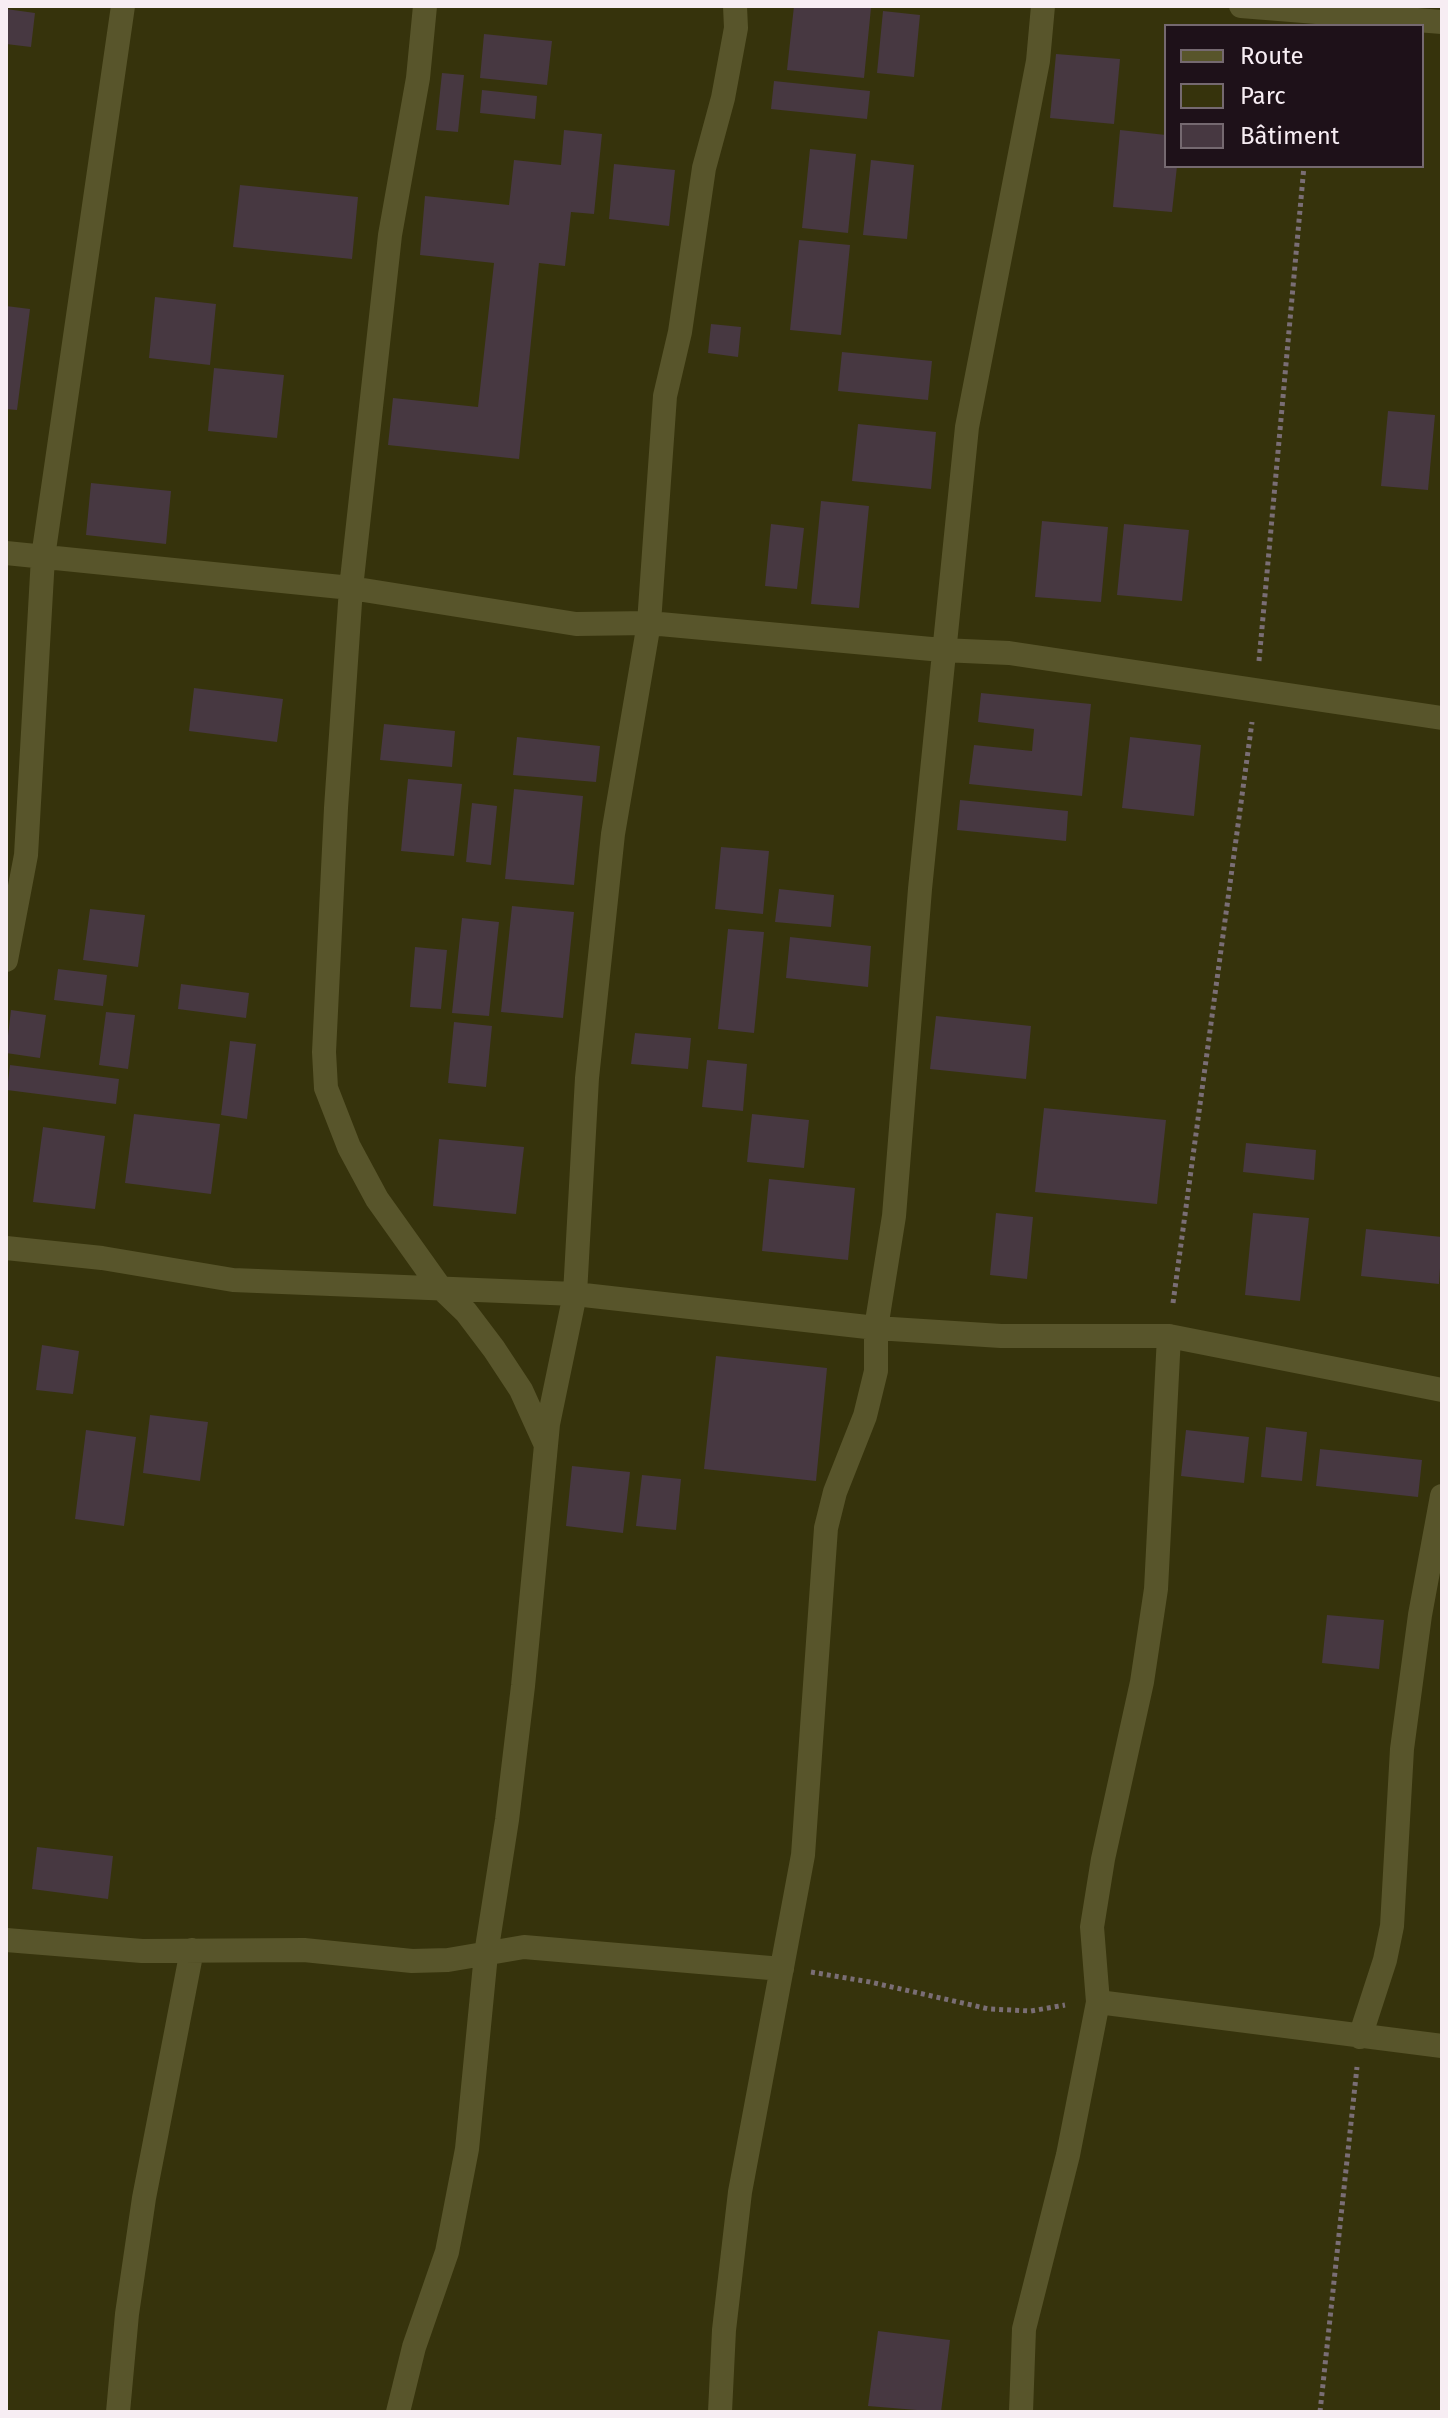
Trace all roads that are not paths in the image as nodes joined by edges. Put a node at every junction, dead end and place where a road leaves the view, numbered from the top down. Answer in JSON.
{"nodes":[{"id":1,"x":123,"y":6,"type":"edge"},
{"id":2,"x":425,"y":6,"type":"edge"},
{"id":3,"x":735,"y":6,"type":"edge"},
{"id":4,"x":1043,"y":6,"type":"edge"},
{"id":5,"x":1241,"y":6,"type":"edge"},
{"id":6,"x":1442,"y":22,"type":"edge"},
{"id":7,"x":6,"y":553,"type":"edge"},
{"id":8,"x":43,"y":557,"type":"junction"},
{"id":9,"x":351,"y":588,"type":"junction"},
{"id":10,"x":649,"y":623,"type":"junction"},
{"id":11,"x":942,"y":650,"type":"junction"},
{"id":12,"x":1442,"y":718,"type":"edge"},
{"id":13,"x":6,"y":960,"type":"edge"},
{"id":14,"x":6,"y":1248,"type":"edge"},
{"id":15,"x":439,"y":1286,"type":"junction"},
{"id":16,"x":575,"y":1294,"type":"junction"},
{"id":17,"x":876,"y":1328,"type":"junction"},
{"id":18,"x":1169,"y":1336,"type":"junction"},
{"id":19,"x":1442,"y":1390,"type":"edge"},
{"id":20,"x":545,"y":1443,"type":"junction"},
{"id":21,"x":1442,"y":1496,"type":"edge"},
{"id":22,"x":6,"y":1940,"type":"edge"},
{"id":23,"x":192,"y":1950,"type":"junction"},
{"id":24,"x":486,"y":1954,"type":"junction"},
{"id":25,"x":782,"y":1969,"type":"junction"},
{"id":26,"x":1098,"y":2002,"type":"junction"},
{"id":27,"x":1360,"y":2037,"type":"junction"},
{"id":28,"x":1442,"y":2046,"type":"edge"},
{"id":29,"x":118,"y":2412,"type":"edge"},
{"id":30,"x":398,"y":2412,"type":"edge"},
{"id":31,"x":720,"y":2412,"type":"edge"},
{"id":32,"x":1021,"y":2412,"type":"edge"}],
"edges":[{"from":1,"to":8,"type":"street"},
{"from":2,"to":9,"type":"street"},
{"from":3,"to":10,"type":"street"},
{"from":4,"to":11,"type":"street"},
{"from":5,"to":6,"type":"street"},
{"from":7,"to":8,"type":"street"},
{"from":8,"to":9,"type":"street"},
{"from":8,"to":13,"type":"street"},
{"from":9,"to":10,"type":"street"},
{"from":9,"to":15,"type":"street"},
{"from":10,"to":11,"type":"street"},
{"from":10,"to":16,"type":"street"},
{"from":11,"to":12,"type":"street"},
{"from":11,"to":17,"type":"street"},
{"from":14,"to":15,"type":"street"},
{"from":15,"to":16,"type":"street"},
{"from":15,"to":20,"type":"street"},
{"from":16,"to":17,"type":"street"},
{"from":16,"to":20,"type":"street"},
{"from":17,"to":18,"type":"street"},
{"from":17,"to":25,"type":"street"},
{"from":18,"to":19,"type":"street"},
{"from":18,"to":26,"type":"street"},
{"from":20,"to":24,"type":"street"},
{"from":21,"to":27,"type":"street"},
{"from":22,"to":23,"type":"street"},
{"from":23,"to":24,"type":"street"},
{"from":23,"to":29,"type":"street"},
{"from":24,"to":25,"type":"street"},
{"from":24,"to":30,"type":"street"},
{"from":25,"to":31,"type":"street"},
{"from":26,"to":27,"type":"street"},
{"from":26,"to":32,"type":"street"},
{"from":27,"to":28,"type":"street"}]}
